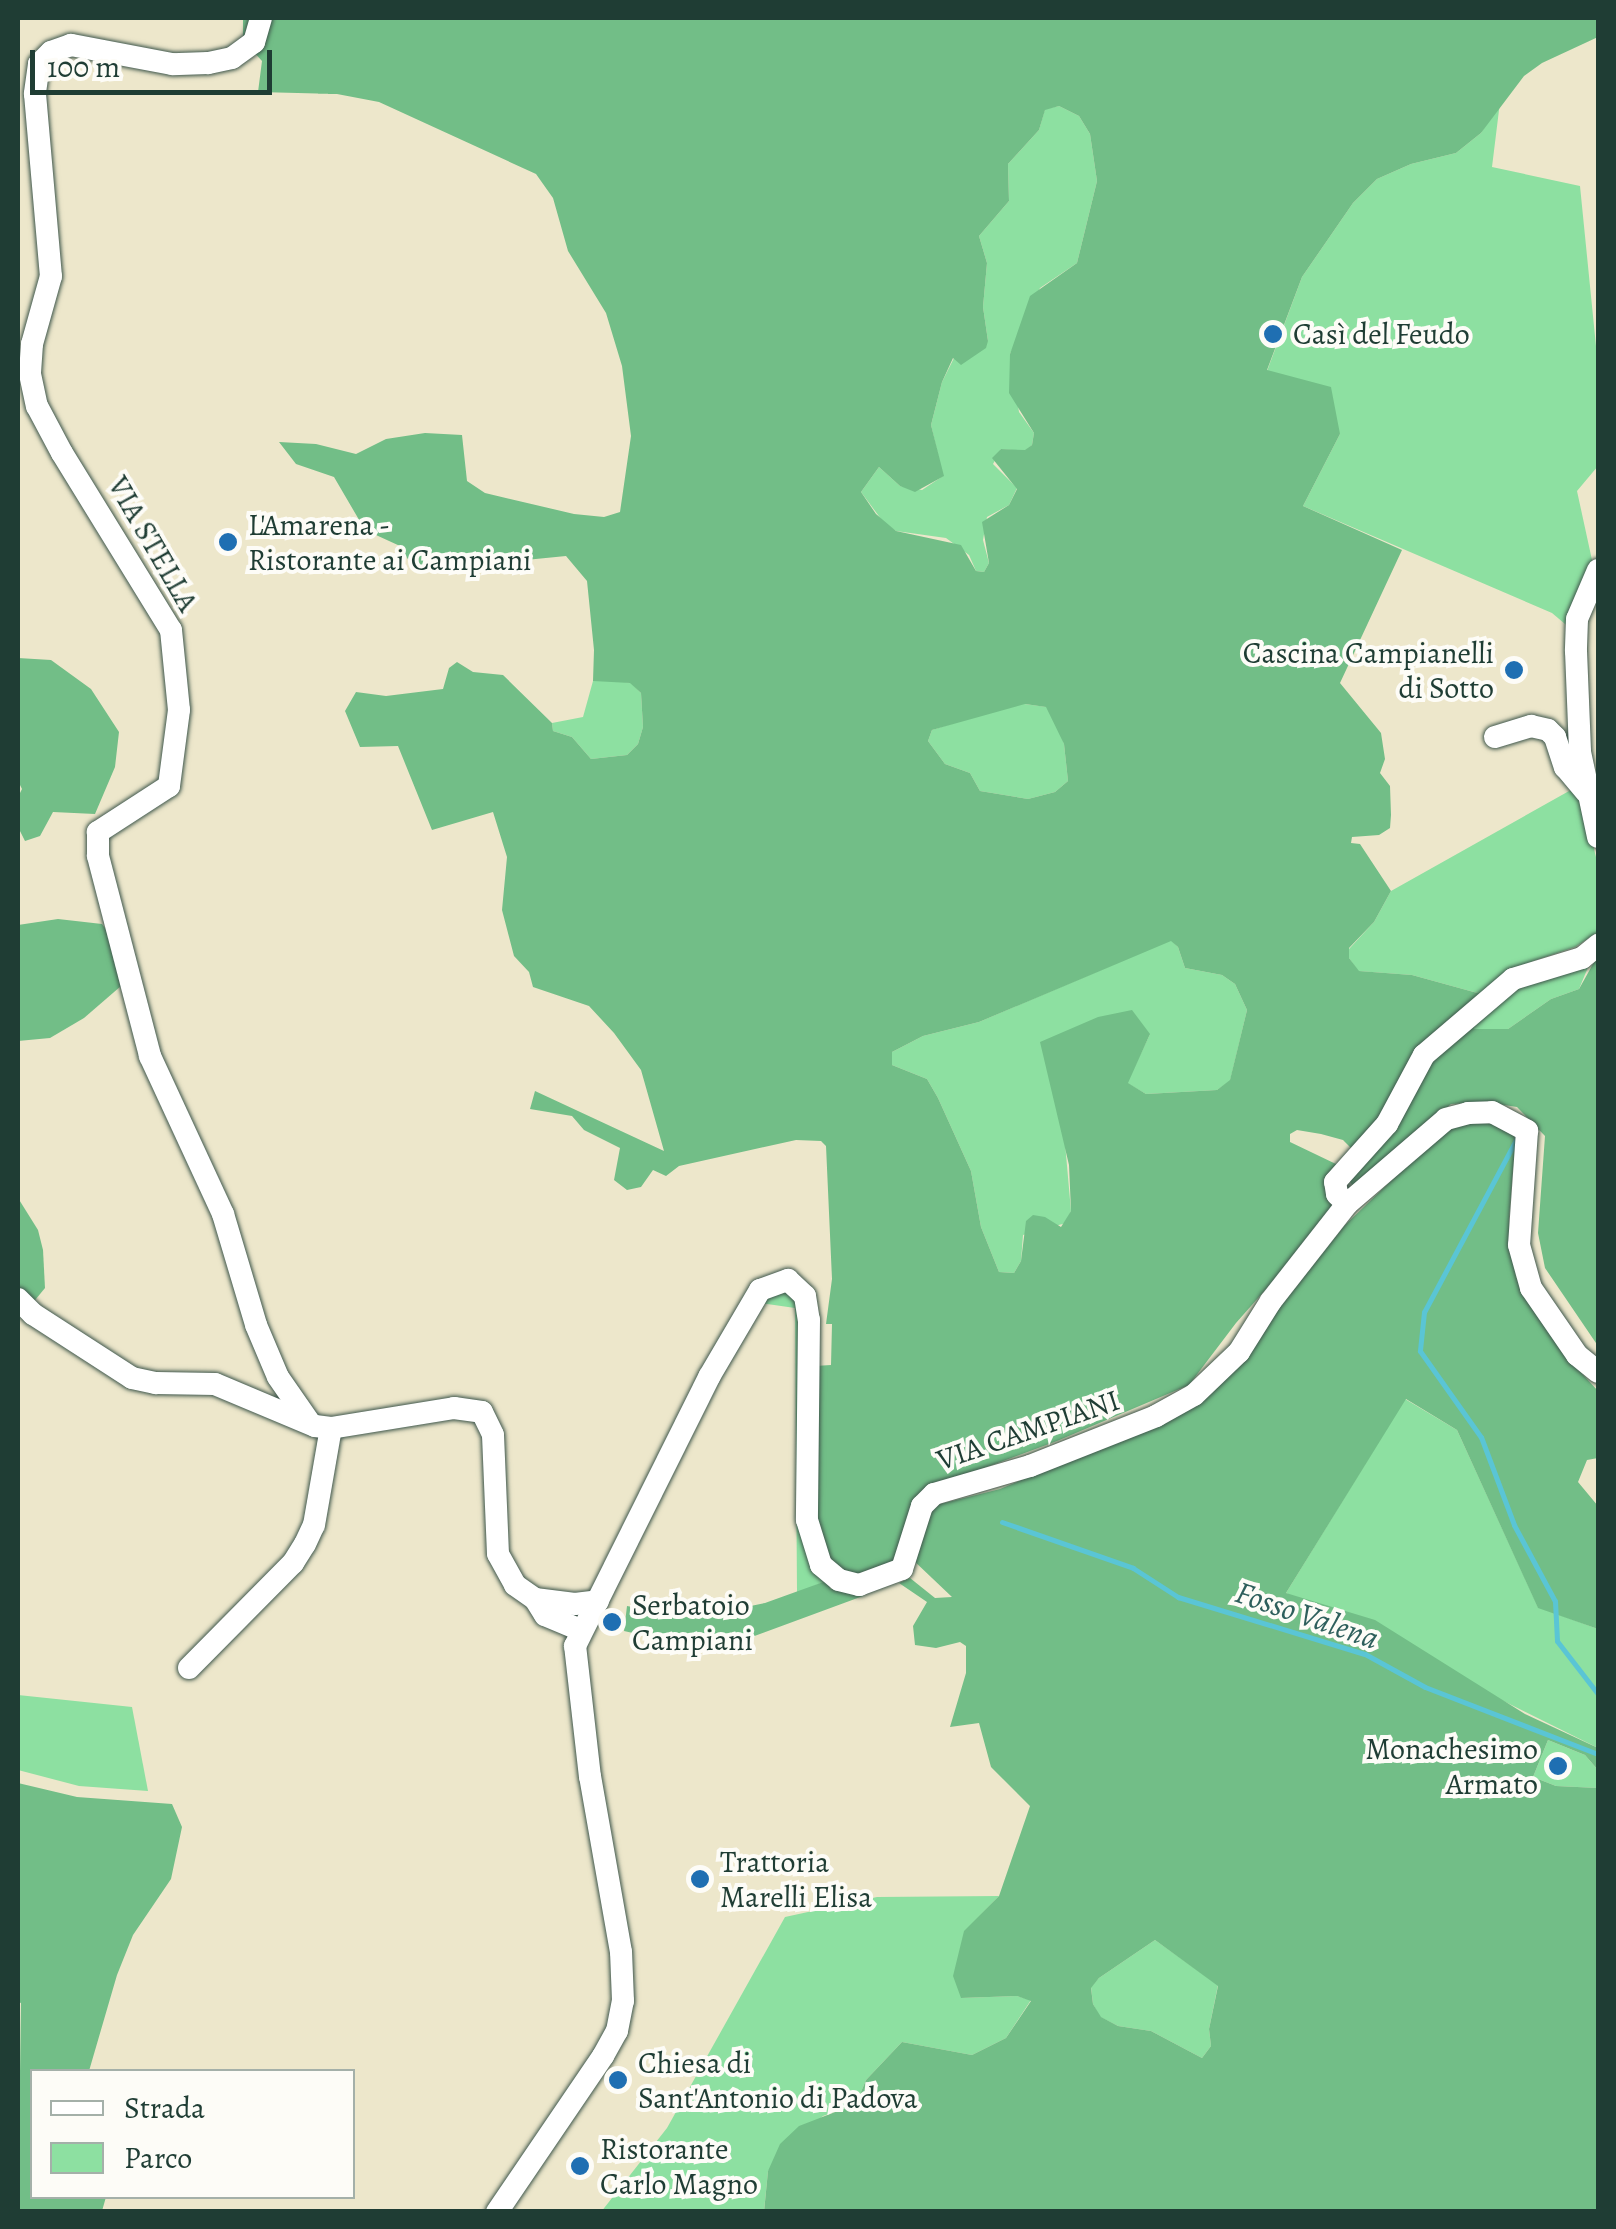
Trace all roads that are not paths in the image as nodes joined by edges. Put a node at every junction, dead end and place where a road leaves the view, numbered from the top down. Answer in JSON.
{"nodes":[{"id":1,"x":261,"y":18,"type":"edge"},
{"id":2,"x":1598,"y":570,"type":"edge"},
{"id":3,"x":1495,"y":737,"type":"dead end"},
{"id":4,"x":1586,"y":792,"type":"junction"},
{"id":5,"x":1598,"y":837,"type":"edge"},
{"id":6,"x":1598,"y":944,"type":"edge"},
{"id":7,"x":1348,"y":1204,"type":"junction"},
{"id":8,"x":18,"y":1299,"type":"edge"},
{"id":9,"x":1598,"y":1372,"type":"edge"},
{"id":10,"x":321,"y":1426,"type":"junction"},
{"id":11,"x":535,"y":1599,"type":"junction"},
{"id":12,"x":601,"y":1607,"type":"junction"},
{"id":13,"x":581,"y":1630,"type":"junction"},
{"id":14,"x":189,"y":1668,"type":"dead end"},
{"id":15,"x":498,"y":2212,"type":"edge"}],
"edges":[{"from":1,"to":10,"type":"street","name":"VIA STELLA"},
{"from":2,"to":4,"type":"street"},
{"from":3,"to":4,"type":"street"},
{"from":4,"to":5,"type":"street"},
{"from":6,"to":7,"type":"street"},
{"from":7,"to":9,"type":"street","name":"VIA CAMPIANI"},
{"from":7,"to":12,"type":"street","name":"VIA CAMPIANI"},
{"from":8,"to":10,"type":"street"},
{"from":10,"to":11,"type":"street"},
{"from":10,"to":14,"type":"street"},
{"from":11,"to":12,"type":"street"},
{"from":11,"to":13,"type":"street"},
{"from":12,"to":13,"type":"street","name":"VIA CAMPIANI"},
{"from":13,"to":15,"type":"street","name":"VIA CAMPIANI"}]}
